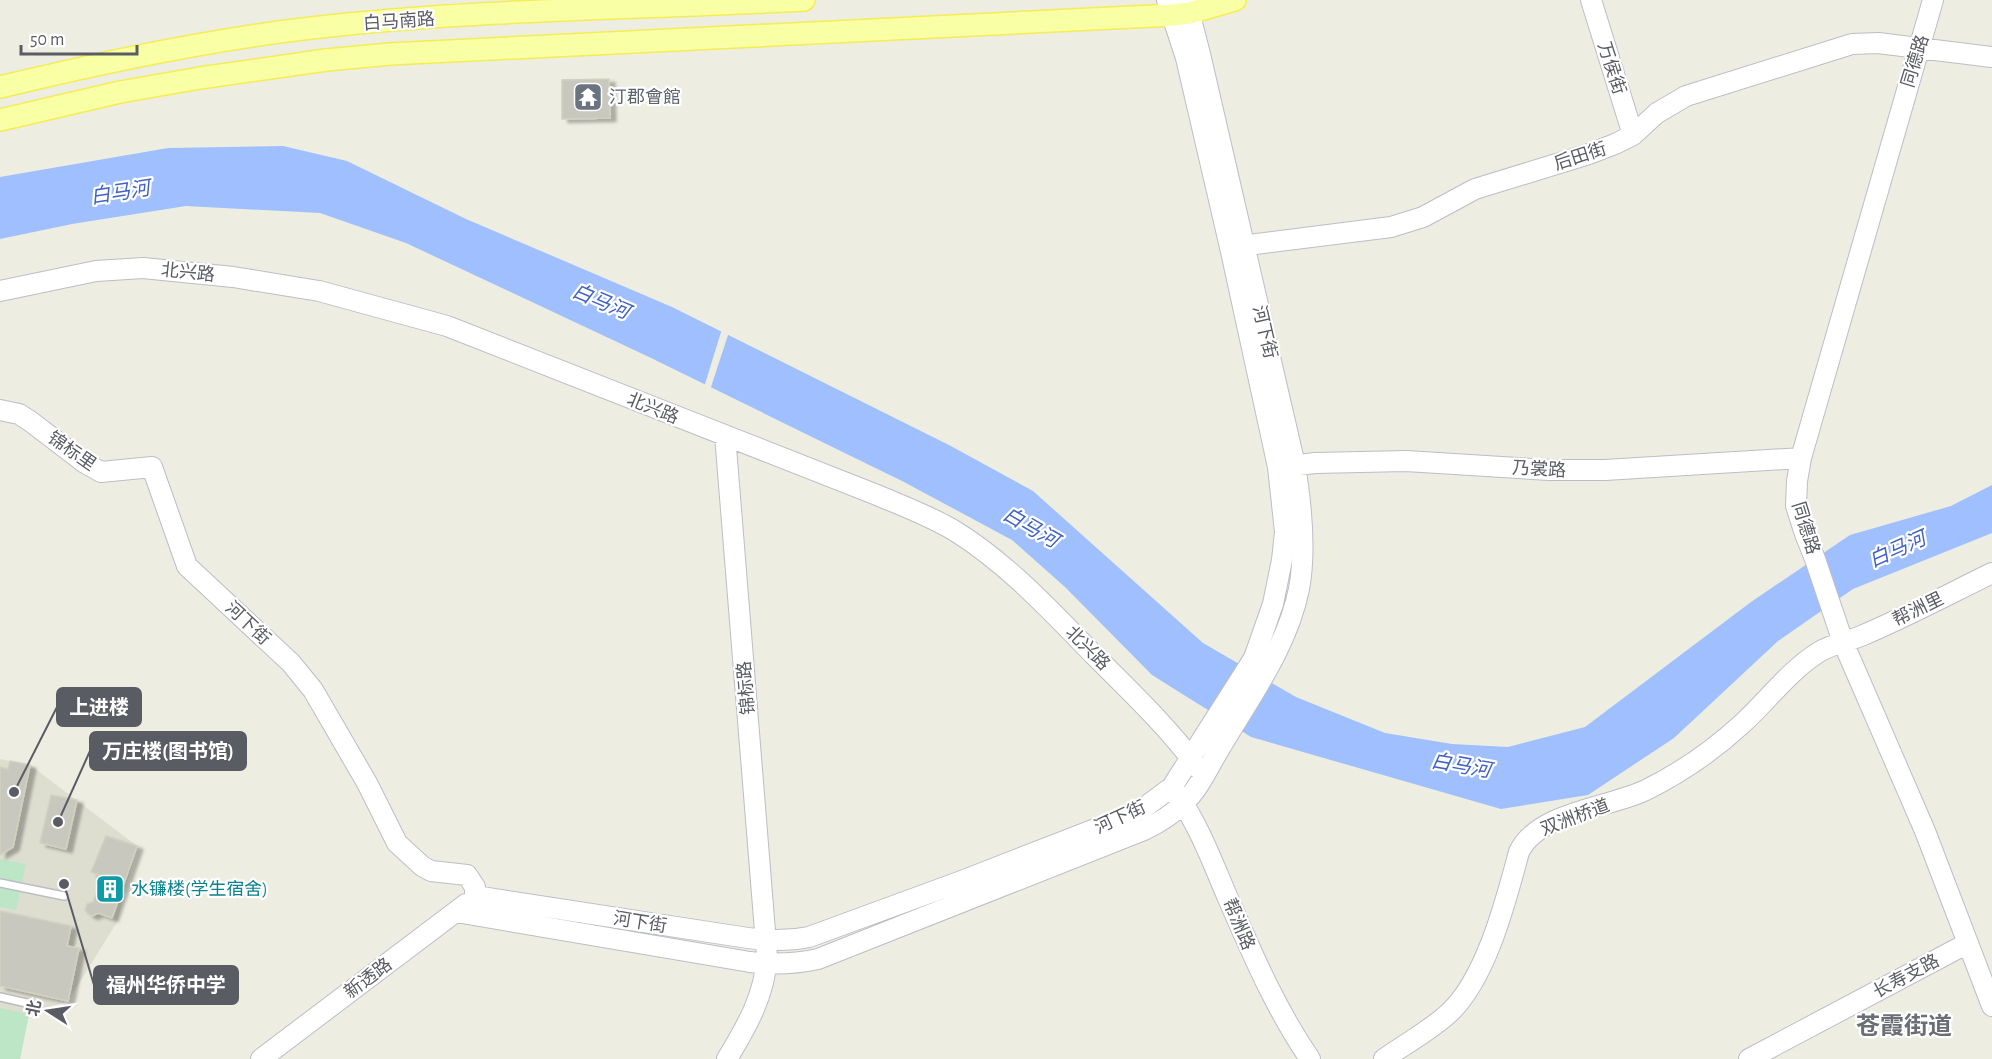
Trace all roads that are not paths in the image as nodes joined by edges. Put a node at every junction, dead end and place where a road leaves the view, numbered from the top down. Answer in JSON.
{"nodes":[{"id":1,"x":804,"y":0,"type":"edge"},
{"id":2,"x":1235,"y":0,"type":"edge"},
{"id":3,"x":1591,"y":0,"type":"edge"},
{"id":4,"x":1933,"y":0,"type":"edge"},
{"id":5,"x":1179,"y":7,"type":"edge"},
{"id":6,"x":1919,"y":48,"type":"junction"},
{"id":7,"x":1992,"y":57,"type":"edge"},
{"id":8,"x":0,"y":87,"type":"edge"},
{"id":9,"x":0,"y":120,"type":"edge"},
{"id":10,"x":1633,"y":135,"type":"junction"},
{"id":11,"x":1238,"y":246,"type":"junction"},
{"id":12,"x":0,"y":291,"type":"edge"},
{"id":13,"x":0,"y":410,"type":"edge"},
{"id":14,"x":725,"y":435,"type":"junction"},
{"id":15,"x":1801,"y":458,"type":"junction"},
{"id":16,"x":1286,"y":466,"type":"junction"},
{"id":17,"x":187,"y":566,"type":"joint"},
{"id":18,"x":1992,"y":573,"type":"edge"},
{"id":19,"x":1843,"y":642,"type":"junction"},
{"id":20,"x":1211,"y":744,"type":"junction"},
{"id":21,"x":1191,"y":759,"type":"junction"},
{"id":22,"x":1204,"y":776,"type":"junction"},
{"id":23,"x":1172,"y":787,"type":"junction"},
{"id":24,"x":1184,"y":804,"type":"junction"},
{"id":25,"x":0,"y":883,"type":"edge"},
{"id":26,"x":64,"y":896,"type":"dead end"},
{"id":27,"x":475,"y":896,"type":"junction"},
{"id":28,"x":456,"y":912,"type":"junction"},
{"id":29,"x":767,"y":941,"type":"junction"},
{"id":30,"x":1968,"y":943,"type":"junction"},
{"id":31,"x":767,"y":964,"type":"junction"},
{"id":32,"x":0,"y":997,"type":"edge"},
{"id":33,"x":31,"y":1004,"type":"dead end"},
{"id":34,"x":1992,"y":1006,"type":"edge"},
{"id":35,"x":261,"y":1059,"type":"edge"},
{"id":36,"x":727,"y":1059,"type":"edge"},
{"id":37,"x":1310,"y":1059,"type":"edge"},
{"id":38,"x":1384,"y":1059,"type":"edge"},
{"id":39,"x":1749,"y":1059,"type":"edge"}],
"edges":[{"from":1,"to":8,"type":"main road","name":"白马南路"},
{"from":2,"to":5,"type":"main road"},
{"from":3,"to":10,"type":"street","name":"万侯街"},
{"from":4,"to":6,"type":"street","name":"同德路"},
{"from":5,"to":9,"type":"main road"},
{"from":5,"to":11,"type":"street","name":"河下街"},
{"from":6,"to":7,"type":"street","name":"后田街"},
{"from":6,"to":10,"type":"street","name":"后田街"},
{"from":6,"to":15,"type":"street","name":"同德路"},
{"from":10,"to":11,"type":"street","name":"后田街"},
{"from":11,"to":16,"type":"street","name":"河下街"},
{"from":12,"to":14,"type":"street","name":"北兴路"},
{"from":13,"to":17,"type":"street","name":"锦标里"},
{"from":14,"to":21,"type":"street","name":"北兴路"},
{"from":14,"to":29,"type":"street","name":"锦标路"},
{"from":15,"to":16,"type":"street","name":"乃裳路"},
{"from":15,"to":19,"type":"street","name":"同德路"},
{"from":16,"to":20,"type":"street","name":"河下街"},
{"from":17,"to":27,"type":"street","name":"河下街"},
{"from":18,"to":19,"type":"street","name":"帮洲里"},
{"from":19,"to":30,"type":"street","name":"同德路"},
{"from":19,"to":38,"type":"street","name":"双洲桥道"},
{"from":20,"to":21,"type":"street","name":"河下街"},
{"from":20,"to":22,"type":"street","name":"河下街"},
{"from":21,"to":22,"type":"street","name":"北兴路"},
{"from":21,"to":23,"type":"street","name":"河下街"},
{"from":22,"to":24,"type":"street","name":"河下街"},
{"from":23,"to":24,"type":"street","name":"帮洲路"},
{"from":23,"to":29,"type":"street","name":"河下街"},
{"from":24,"to":31,"type":"street","name":"河下街"},
{"from":24,"to":37,"type":"street","name":"帮洲路"},
{"from":25,"to":26,"type":"lane"},
{"from":27,"to":28,"type":"street","name":"新透路"},
{"from":27,"to":29,"type":"street","name":"河下街"},
{"from":28,"to":31,"type":"street","name":"河下街"},
{"from":28,"to":35,"type":"street","name":"新透路"},
{"from":29,"to":31,"type":"street","name":"锦标路"},
{"from":30,"to":34,"type":"street","name":"同德路"},
{"from":30,"to":39,"type":"street","name":"长寿支路"},
{"from":31,"to":36,"type":"street","name":"锦标路"},
{"from":32,"to":33,"type":"lane"}]}
